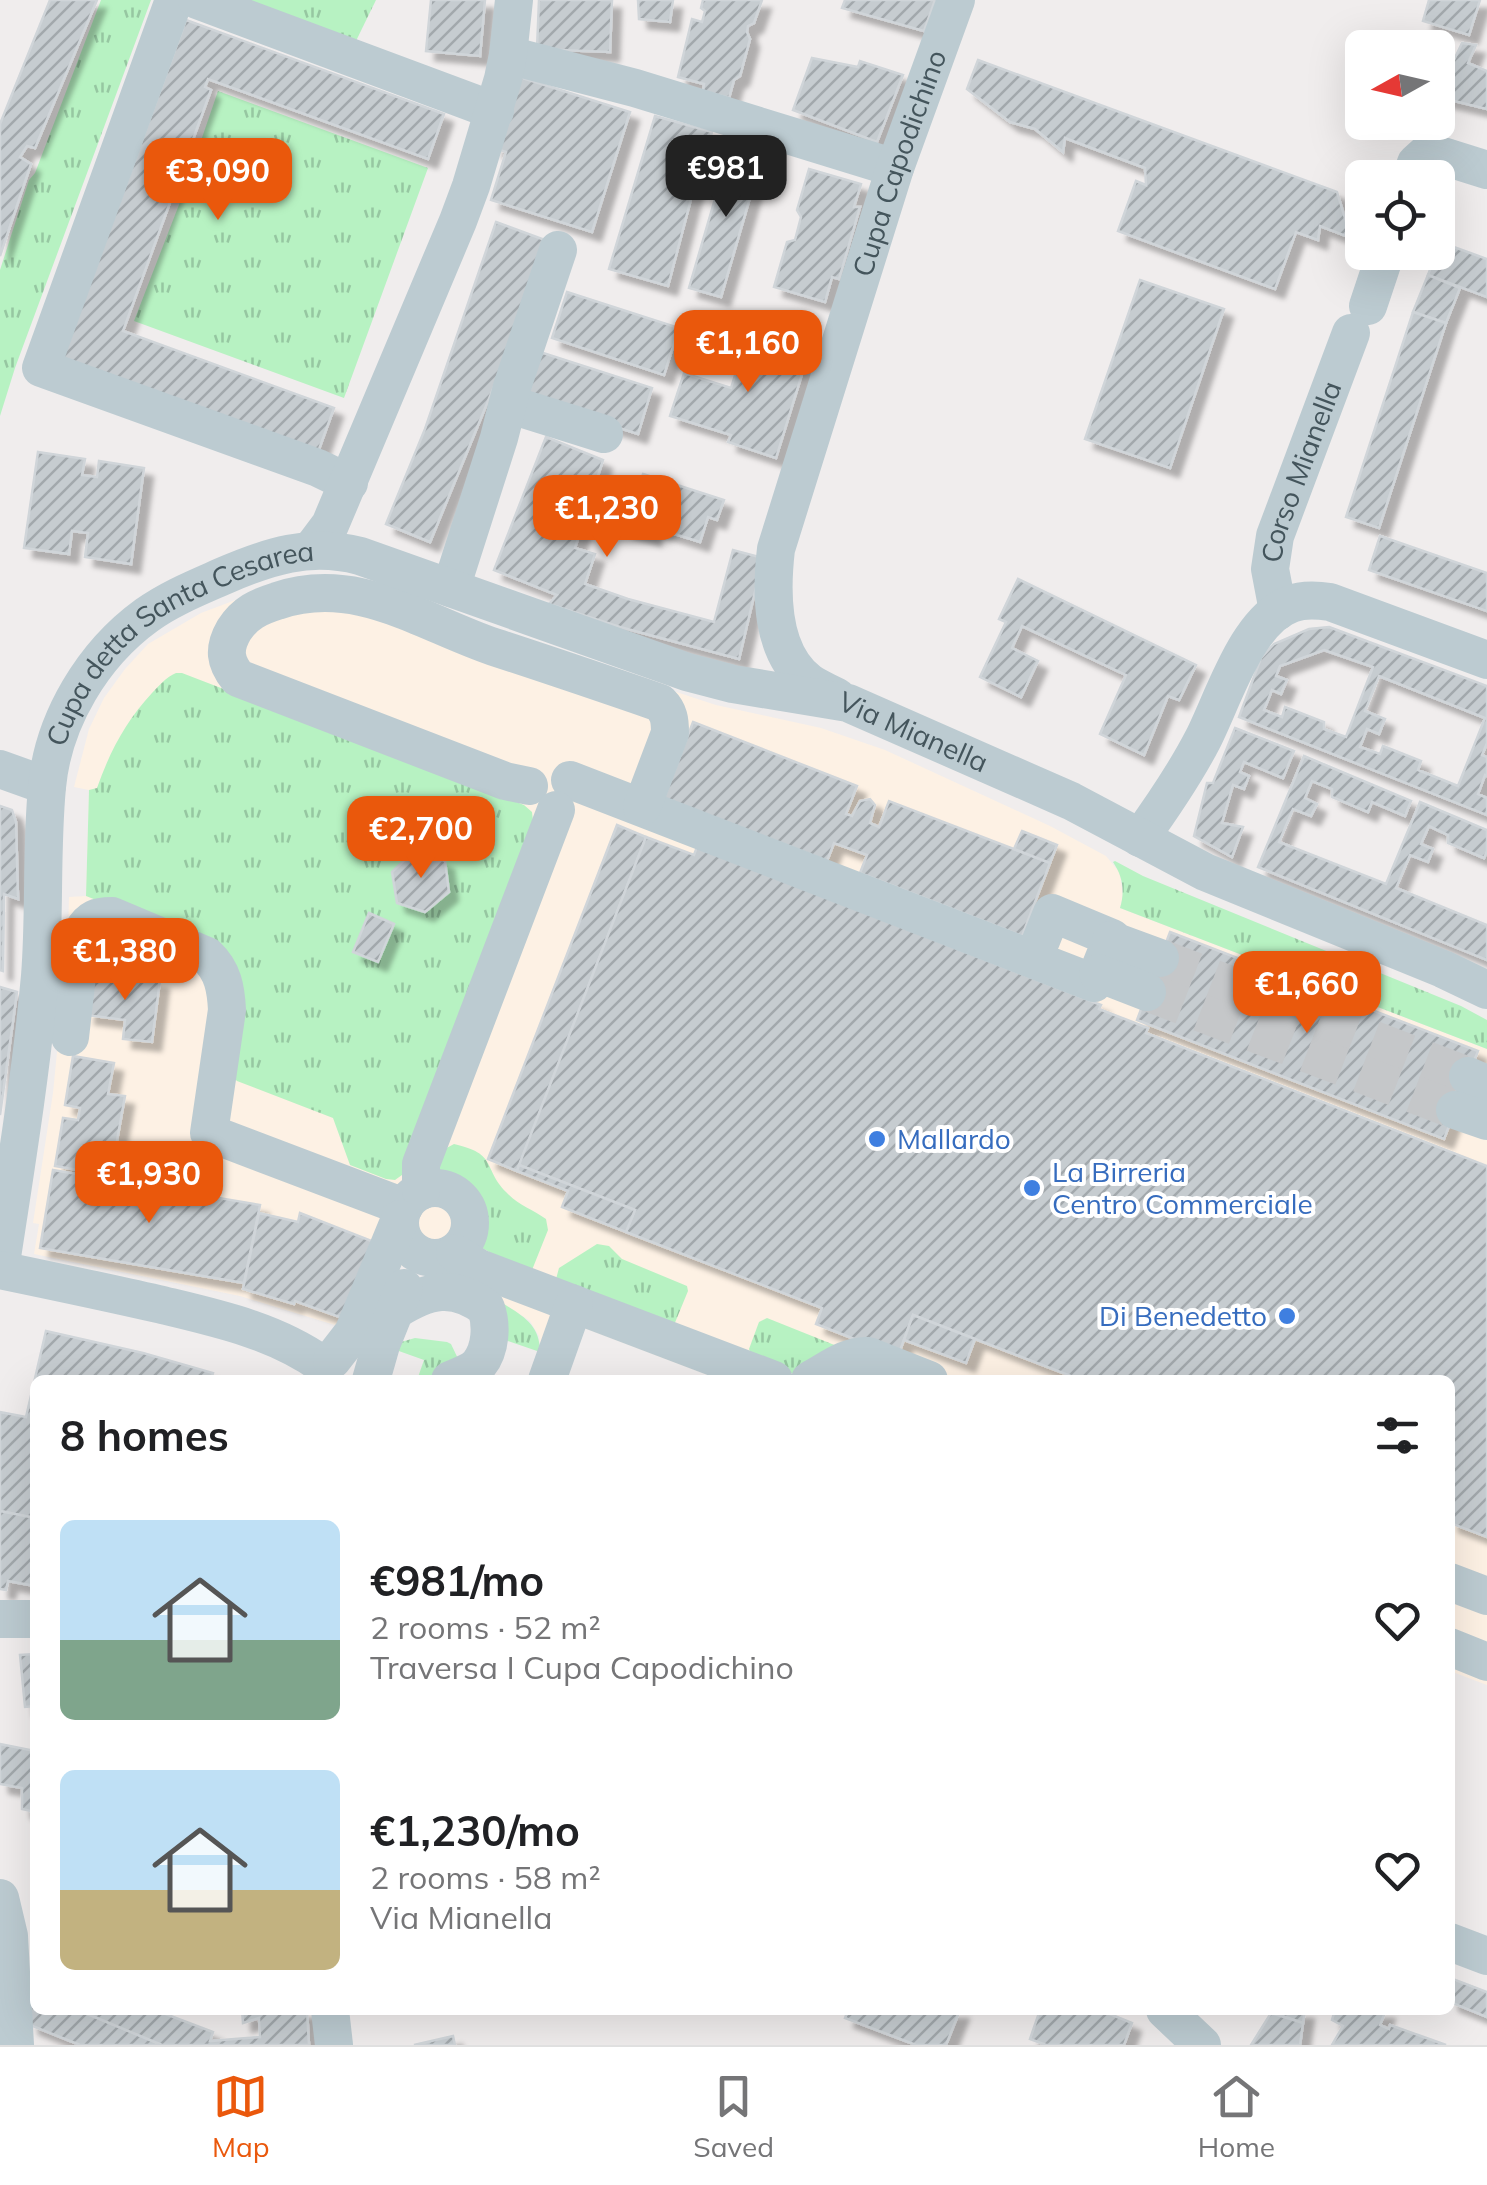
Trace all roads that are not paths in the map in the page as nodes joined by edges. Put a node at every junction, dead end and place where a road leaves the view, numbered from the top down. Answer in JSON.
{"nodes":[{"id":1,"x":174,"y":0,"type":"edge"},
{"id":2,"x":197,"y":0,"type":"edge"},
{"id":3,"x":514,"y":0,"type":"edge"},
{"id":4,"x":956,"y":0,"type":"edge"},
{"id":5,"x":508,"y":54,"type":"junction"},
{"id":6,"x":495,"y":111,"type":"junction"},
{"id":7,"x":1420,"y":160,"type":"edge"},
{"id":8,"x":895,"y":168,"type":"junction"},
{"id":9,"x":1487,"y":170,"type":"edge"},
{"id":10,"x":558,"y":250,"type":"dead end"},
{"id":11,"x":1379,"y":270,"type":"edge"},
{"id":12,"x":508,"y":404,"type":"junction"},
{"id":13,"x":604,"y":434,"type":"dead end"},
{"id":14,"x":349,"y":483,"type":"junction"},
{"id":15,"x":312,"y":549,"type":"junction"},
{"id":16,"x":451,"y":588,"type":"junction"},
{"id":17,"x":1278,"y":611,"type":"junction"},
{"id":18,"x":1487,"y":660,"type":"edge"},
{"id":19,"x":848,"y":703,"type":"junction"},
{"id":20,"x":0,"y":770,"type":"edge"},
{"id":21,"x":47,"y":786,"type":"junction"},
{"id":22,"x":552,"y":792,"type":"junction"},
{"id":23,"x":642,"y":808,"type":"junction"},
{"id":24,"x":1140,"y":838,"type":"junction"},
{"id":25,"x":1154,"y":975,"type":"tunnel mouth"},
{"id":26,"x":1487,"y":990,"type":"edge"},
{"id":27,"x":70,"y":1037,"type":"dead end"},
{"id":28,"x":408,"y":1205,"type":"junction"},
{"id":29,"x":444,"y":1256,"type":"junction"},
{"id":30,"x":0,"y":1270,"type":"edge"},
{"id":31,"x":574,"y":1304,"type":"junction"},
{"id":32,"x":396,"y":1310,"type":"junction"},
{"id":33,"x":323,"y":1368,"type":"edge"},
{"id":34,"x":368,"y":1375,"type":"edge"},
{"id":35,"x":372,"y":1375,"type":"edge"},
{"id":36,"x":459,"y":1375,"type":"edge"},
{"id":37,"x":549,"y":1375,"type":"edge"},
{"id":38,"x":761,"y":1375,"type":"edge"},
{"id":39,"x":819,"y":1375,"type":"edge"},
{"id":40,"x":917,"y":1375,"type":"edge"},
{"id":41,"x":1455,"y":1584,"type":"edge"},
{"id":42,"x":1487,"y":1596,"type":"edge"},
{"id":43,"x":0,"y":1619,"type":"edge"},
{"id":44,"x":30,"y":1619,"type":"edge"},
{"id":45,"x":1455,"y":1650,"type":"edge"},
{"id":46,"x":1487,"y":1662,"type":"edge"},
{"id":47,"x":0,"y":1898,"type":"edge"},
{"id":48,"x":1455,"y":1944,"type":"edge"},
{"id":49,"x":1487,"y":1956,"type":"edge"},
{"id":50,"x":331,"y":2015,"type":"edge"},
{"id":51,"x":1165,"y":2023,"type":"edge"},
{"id":52,"x":14,"y":2045,"type":"edge"},
{"id":53,"x":334,"y":2045,"type":"edge"},
{"id":54,"x":1202,"y":2045,"type":"edge"}],
"edges":[{"from":1,"to":14,"type":"street"},
{"from":2,"to":6,"type":"street"},
{"from":3,"to":5,"type":"street","name":"Cupa detta Santa Cesarea"},
{"from":4,"to":8,"type":"street","name":"Cupa Capodichino"},
{"from":5,"to":6,"type":"street","name":"Cupa detta Santa Cesarea"},
{"from":5,"to":8,"type":"street"},
{"from":6,"to":14,"type":"street","name":"Cupa detta Santa Cesarea"},
{"from":7,"to":9,"type":"street"},
{"from":8,"to":19,"type":"street","name":"Cupa Capodichino"},
{"from":10,"to":12,"type":"street"},
{"from":11,"to":17,"type":"street","name":"Corso Mianella"},
{"from":12,"to":13,"type":"street"},
{"from":12,"to":16,"type":"street"},
{"from":14,"to":15,"type":"street","name":"Cupa detta Santa Cesarea"},
{"from":15,"to":16,"type":"street","name":"Via Mianella"},
{"from":15,"to":21,"type":"street","name":"Cupa detta Santa Cesarea"},
{"from":16,"to":19,"type":"street","name":"Via Mianella"},
{"from":17,"to":18,"type":"street","name":"Corso Mianella"},
{"from":17,"to":24,"type":"street"},
{"from":19,"to":24,"type":"street","name":"Via Mianella"},
{"from":20,"to":21,"type":"street"},
{"from":21,"to":30,"type":"street","name":"Cupa detta Santa Cesarea"},
{"from":22,"to":23,"type":"street"},
{"from":22,"to":23,"type":"street"},
{"from":22,"to":28,"type":"street"},
{"from":23,"to":25,"type":"street"},
{"from":24,"to":26,"type":"street","name":"Via Mianella"},
{"from":27,"to":28,"type":"street"},
{"from":28,"to":29,"type":"street"},
{"from":28,"to":29,"type":"street"},
{"from":28,"to":33,"type":"street"},
{"from":29,"to":31,"type":"street"},
{"from":29,"to":32,"type":"street"},
{"from":30,"to":33,"type":"street"},
{"from":31,"to":37,"type":"street"},
{"from":31,"to":38,"type":"street"},
{"from":32,"to":35,"type":"street"},
{"from":32,"to":36,"type":"street"},
{"from":33,"to":34,"type":"street"},
{"from":39,"to":40,"type":"street"},
{"from":41,"to":42,"type":"street"},
{"from":43,"to":44,"type":"street"},
{"from":45,"to":46,"type":"street"},
{"from":47,"to":52,"type":"street"},
{"from":48,"to":49,"type":"street"},
{"from":50,"to":53,"type":"street"},
{"from":51,"to":54,"type":"street"}]}
